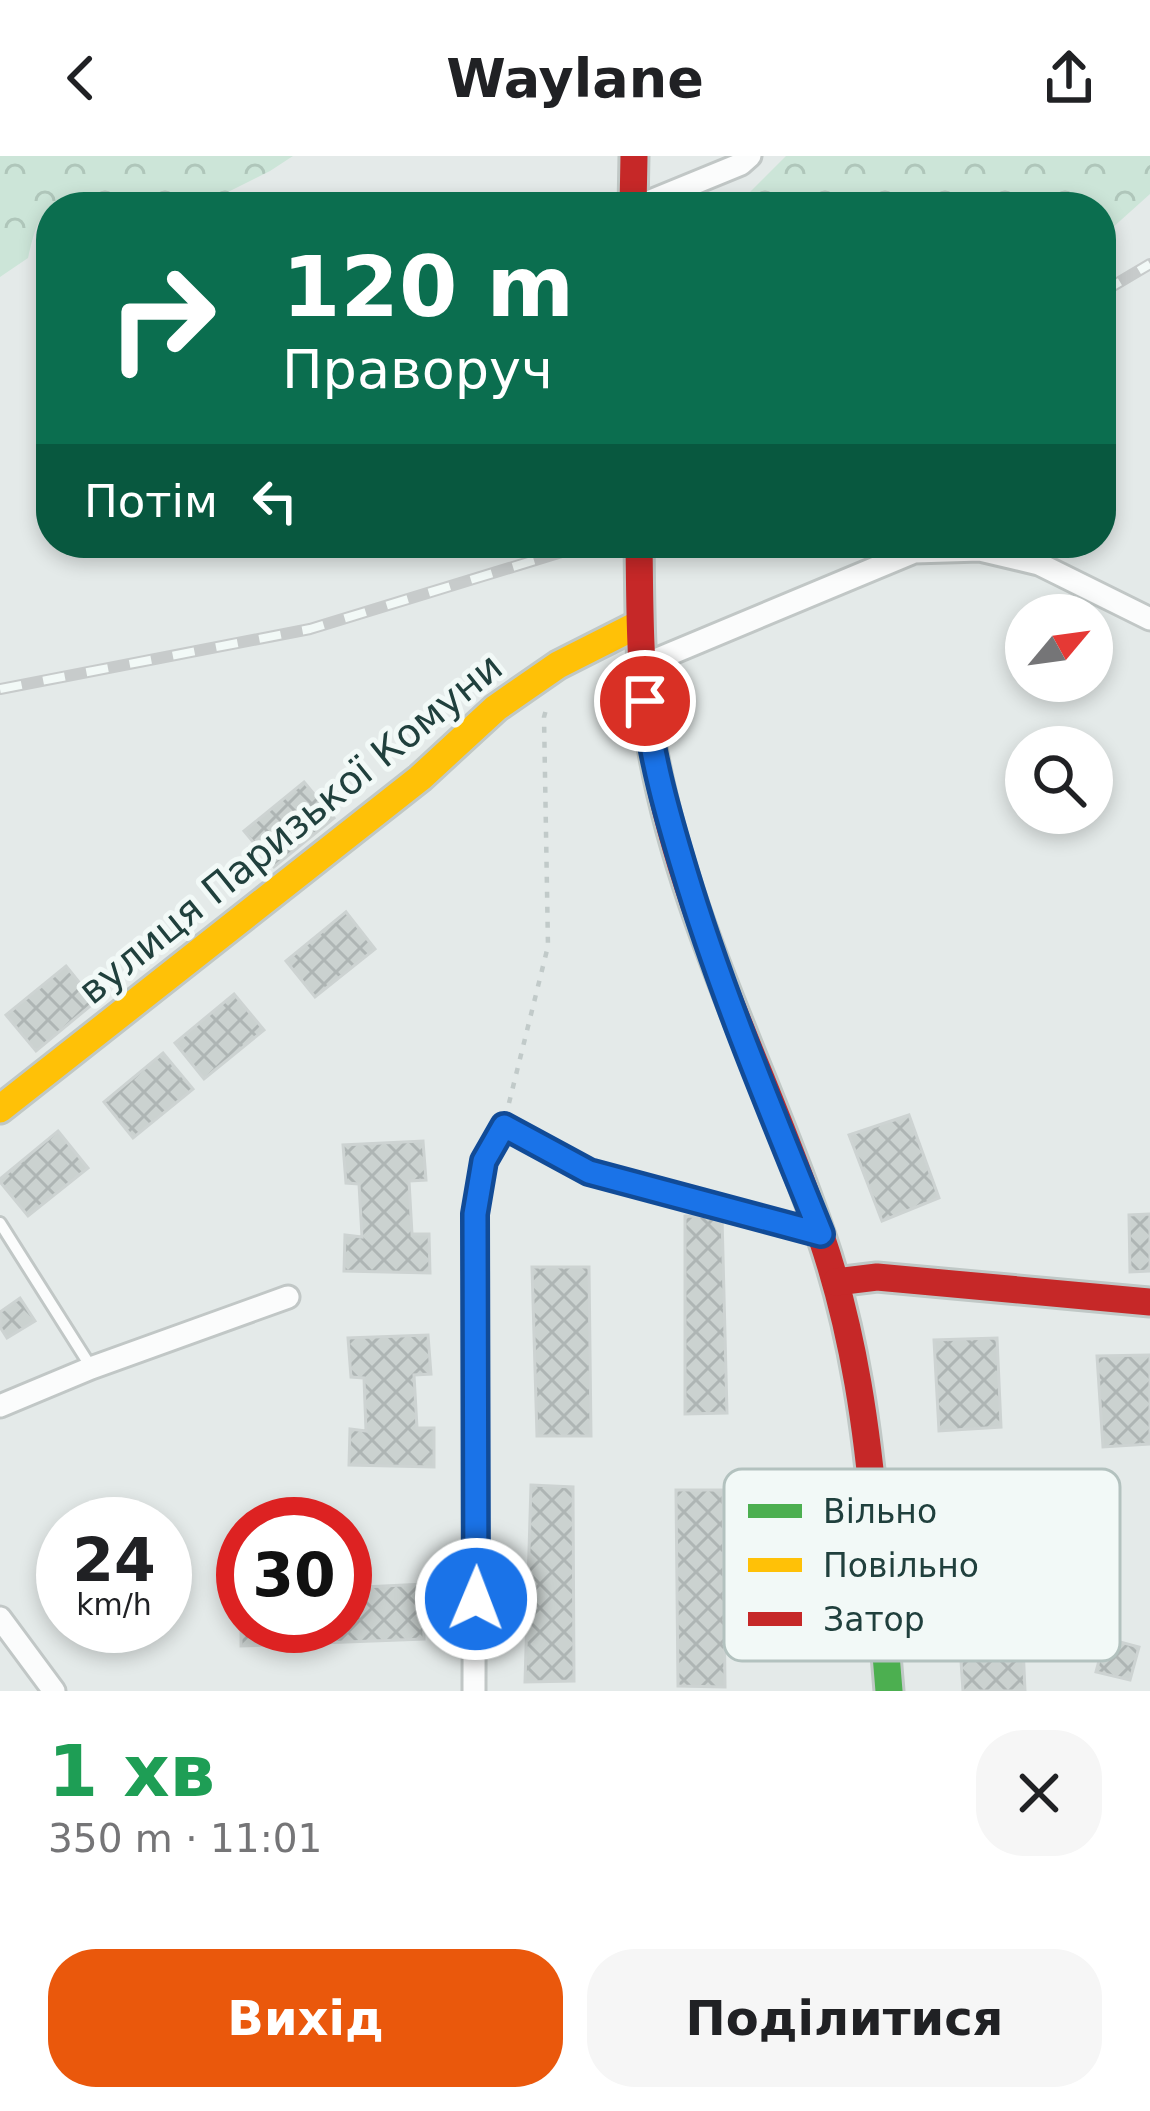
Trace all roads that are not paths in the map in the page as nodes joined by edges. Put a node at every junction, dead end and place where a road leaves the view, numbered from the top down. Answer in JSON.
{"nodes":[{"id":1,"x":634,"y":156,"type":"edge"},
{"id":2,"x":750,"y":156,"type":"edge"},
{"id":3,"x":634,"y":192,"type":"edge"},
{"id":4,"x":671,"y":192,"type":"edge"},
{"id":5,"x":639,"y":558,"type":"edge"},
{"id":6,"x":900,"y":558,"type":"edge"},
{"id":7,"x":1011,"y":558,"type":"edge"},
{"id":8,"x":1150,"y":619,"type":"edge"},
{"id":9,"x":639,"y":625,"type":"junction"},
{"id":10,"x":641,"y":666,"type":"junction"},
{"id":11,"x":0,"y":1108,"type":"edge"},
{"id":12,"x":504,"y":1126,"type":"joint"},
{"id":13,"x":0,"y":1222,"type":"edge"},
{"id":14,"x":821,"y":1234,"type":"junction"},
{"id":15,"x":836,"y":1282,"type":"junction"},
{"id":16,"x":288,"y":1297,"type":"dead end"},
{"id":17,"x":1150,"y":1302,"type":"edge"},
{"id":18,"x":91,"y":1368,"type":"junction"},
{"id":19,"x":0,"y":1406,"type":"edge"},
{"id":20,"x":871,"y":1469,"type":"edge"},
{"id":21,"x":0,"y":1618,"type":"edge"},
{"id":22,"x":887,"y":1661,"type":"edge"},
{"id":23,"x":54,"y":1691,"type":"edge"},
{"id":24,"x":474,"y":1691,"type":"edge"},
{"id":25,"x":889,"y":1691,"type":"edge"}],
"edges":[{"from":1,"to":3,"type":"main road"},
{"from":2,"to":4,"type":"street"},
{"from":5,"to":9,"type":"main road"},
{"from":6,"to":10,"type":"street"},
{"from":7,"to":8,"type":"street"},
{"from":9,"to":10,"type":"main road"},
{"from":9,"to":11,"type":"main road","name":"вулиця Паризької Комуни"},
{"from":10,"to":14,"type":"main road"},
{"from":12,"to":14,"type":"lane"},
{"from":12,"to":24,"type":"street"},
{"from":13,"to":18,"type":"lane"},
{"from":14,"to":15,"type":"main road"},
{"from":15,"to":17,"type":"main road"},
{"from":15,"to":20,"type":"main road"},
{"from":16,"to":18,"type":"street"},
{"from":18,"to":19,"type":"street"},
{"from":21,"to":23,"type":"street"},
{"from":22,"to":25,"type":"main road"}]}
